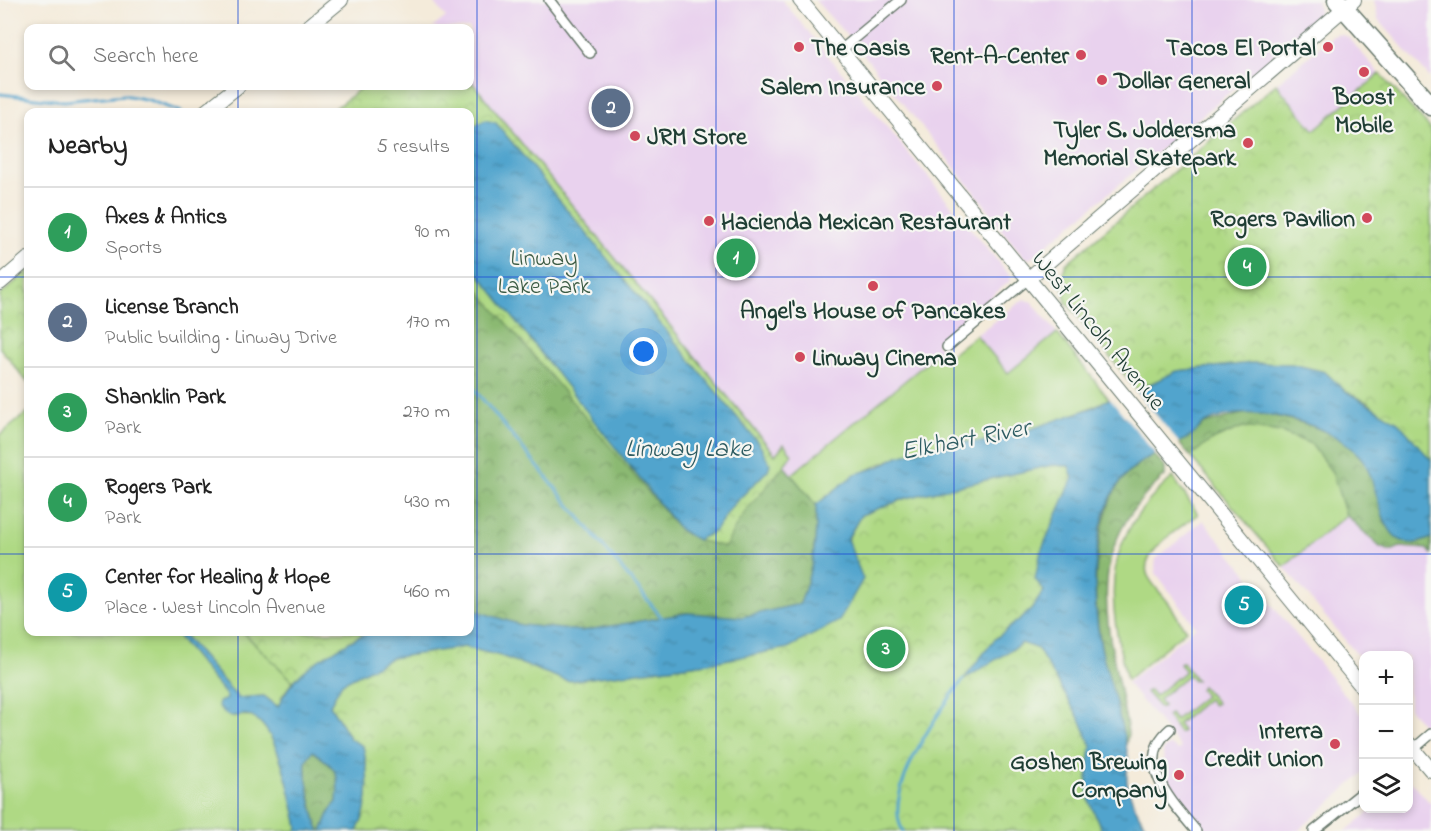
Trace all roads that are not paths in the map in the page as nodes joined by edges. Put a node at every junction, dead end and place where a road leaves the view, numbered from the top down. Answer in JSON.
{"nodes":[{"id":1,"x":341,"y":0,"type":"edge"},
{"id":2,"x":549,"y":0,"type":"edge"},
{"id":3,"x":800,"y":0,"type":"edge"},
{"id":4,"x":901,"y":0,"type":"edge"},
{"id":5,"x":1345,"y":3,"type":"edge"},
{"id":6,"x":312,"y":24,"type":"edge"},
{"id":7,"x":841,"y":50,"type":"junction"},
{"id":8,"x":590,"y":52,"type":"dead end"},
{"id":9,"x":233,"y":90,"type":"edge"},
{"id":10,"x":1431,"y":106,"type":"edge"},
{"id":11,"x":210,"y":108,"type":"edge"},
{"id":12,"x":24,"y":262,"type":"edge"},
{"id":13,"x":1028,"y":279,"type":"junction"},
{"id":14,"x":0,"y":283,"type":"edge"},
{"id":15,"x":947,"y":346,"type":"dead end"},
{"id":16,"x":1359,"y":683,"type":"edge"},
{"id":17,"x":1170,"y":729,"type":"dead end"},
{"id":18,"x":1431,"y":734,"type":"edge"},
{"id":19,"x":1413,"y":746,"type":"edge"},
{"id":20,"x":1413,"y":751,"type":"edge"},
{"id":21,"x":1431,"y":770,"type":"edge"},
{"id":22,"x":1359,"y":794,"type":"edge"},
{"id":23,"x":1196,"y":831,"type":"edge"},
{"id":24,"x":1314,"y":831,"type":"edge"}],
"edges":[{"from":1,"to":6,"type":"street"},
{"from":2,"to":8,"type":"street"},
{"from":3,"to":7,"type":"street","name":"West Lincoln Avenue"},
{"from":4,"to":7,"type":"street"},
{"from":5,"to":10,"type":"highway"},
{"from":5,"to":13,"type":"street"},
{"from":7,"to":13,"type":"street","name":"West Lincoln Avenue"},
{"from":9,"to":11,"type":"street"},
{"from":12,"to":14,"type":"street"},
{"from":13,"to":15,"type":"street"},
{"from":13,"to":16,"type":"street","name":"West Lincoln Avenue"},
{"from":17,"to":23,"type":"street"},
{"from":18,"to":19,"type":"street"},
{"from":20,"to":21,"type":"street"},
{"from":22,"to":24,"type":"street"}]}
